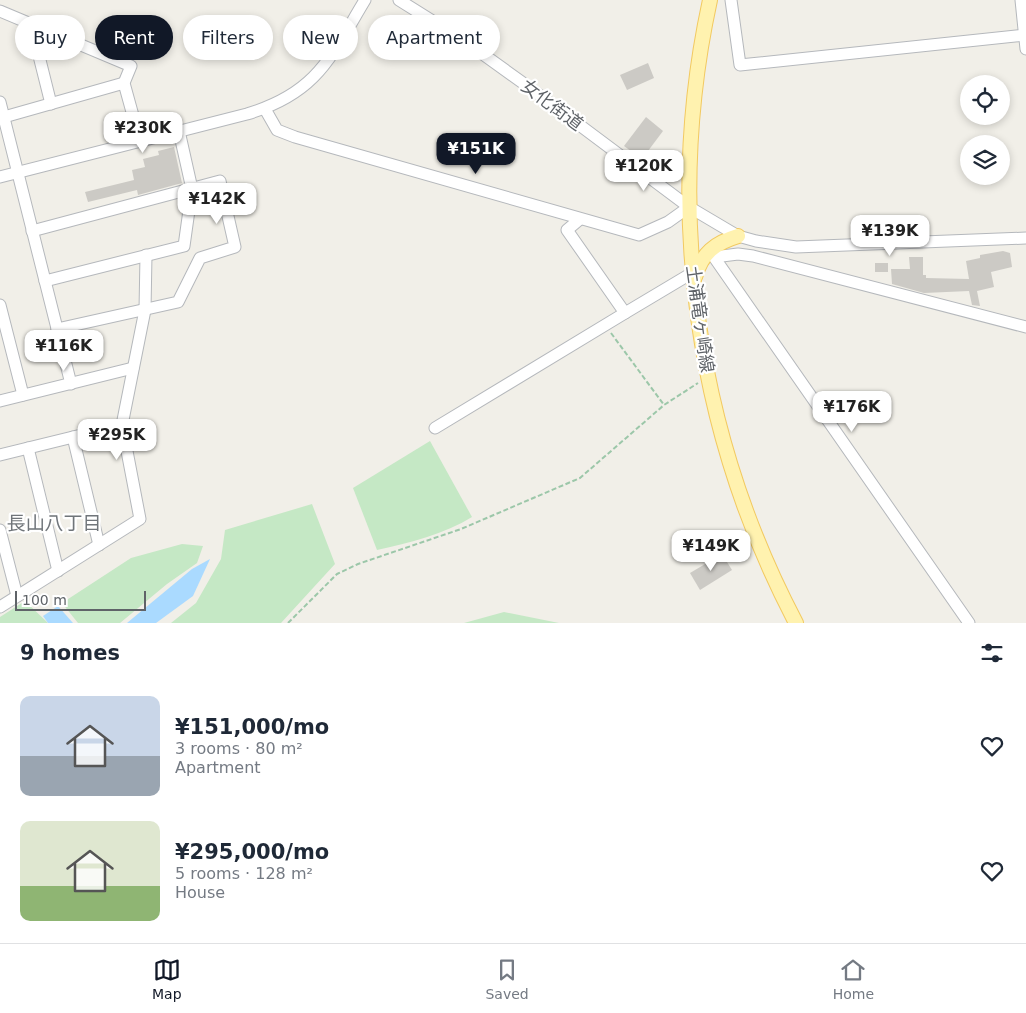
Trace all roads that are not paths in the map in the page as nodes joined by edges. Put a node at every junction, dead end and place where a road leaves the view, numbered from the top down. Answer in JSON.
{"nodes":[{"id":1,"x":365,"y":0,"type":"edge"},
{"id":2,"x":399,"y":0,"type":"edge"},
{"id":3,"x":710,"y":0,"type":"edge"},
{"id":4,"x":731,"y":0,"type":"edge"},
{"id":5,"x":1021,"y":0,"type":"edge"},
{"id":6,"x":0,"y":11,"type":"edge"},
{"id":7,"x":15,"y":17,"type":"edge"},
{"id":8,"x":1025,"y":35,"type":"edge"},
{"id":9,"x":85,"y":47,"type":"edge"},
{"id":10,"x":1026,"y":49,"type":"edge"},
{"id":11,"x":40,"y":60,"type":"edge"},
{"id":12,"x":124,"y":83,"type":"junction"},
{"id":13,"x":0,"y":102,"type":"edge"},
{"id":14,"x":51,"y":104,"type":"junction"},
{"id":15,"x":265,"y":109,"type":"junction"},
{"id":16,"x":4,"y":117,"type":"junction"},
{"id":17,"x":179,"y":131,"type":"junction"},
{"id":18,"x":140,"y":141,"type":"junction"},
{"id":19,"x":18,"y":173,"type":"junction"},
{"id":20,"x":0,"y":177,"type":"edge"},
{"id":21,"x":192,"y":190,"type":"junction"},
{"id":22,"x":689,"y":207,"type":"junction"},
{"id":23,"x":580,"y":218,"type":"junction"},
{"id":24,"x":32,"y":231,"type":"junction"},
{"id":25,"x":738,"y":236,"type":"junction"},
{"id":26,"x":1026,"y":238,"type":"edge"},
{"id":27,"x":756,"y":241,"type":"junction"},
{"id":28,"x":146,"y":255,"type":"junction"},
{"id":29,"x":753,"y":256,"type":"junction"},
{"id":30,"x":693,"y":278,"type":"junction"},
{"id":31,"x":45,"y":281,"type":"junction"},
{"id":32,"x":0,"y":305,"type":"edge"},
{"id":33,"x":145,"y":310,"type":"junction"},
{"id":34,"x":625,"y":313,"type":"junction"},
{"id":35,"x":1026,"y":327,"type":"edge"},
{"id":36,"x":57,"y":329,"type":"junction"},
{"id":37,"x":134,"y":368,"type":"junction"},
{"id":38,"x":70,"y":384,"type":"junction"},
{"id":39,"x":23,"y":395,"type":"junction"},
{"id":40,"x":0,"y":401,"type":"edge"},
{"id":41,"x":122,"y":425,"type":"junction"},
{"id":42,"x":435,"y":428,"type":"dead end"},
{"id":43,"x":73,"y":437,"type":"junction"},
{"id":44,"x":28,"y":448,"type":"junction"},
{"id":45,"x":0,"y":455,"type":"edge"},
{"id":46,"x":0,"y":530,"type":"edge"},
{"id":47,"x":99,"y":545,"type":"junction"},
{"id":48,"x":58,"y":571,"type":"junction"},
{"id":49,"x":17,"y":596,"type":"junction"},
{"id":50,"x":0,"y":607,"type":"edge"},
{"id":51,"x":796,"y":623,"type":"edge"},
{"id":52,"x":969,"y":623,"type":"edge"}],
"edges":[{"from":1,"to":15,"type":"street"},
{"from":2,"to":22,"type":"street","name":"女化街道"},
{"from":3,"to":22,"type":"main road","name":"土浦竜ヶ崎線"},
{"from":4,"to":8,"type":"street"},
{"from":5,"to":8,"type":"street"},
{"from":6,"to":7,"type":"street"},
{"from":8,"to":10,"type":"street"},
{"from":9,"to":12,"type":"street"},
{"from":11,"to":14,"type":"street"},
{"from":12,"to":14,"type":"street"},
{"from":12,"to":18,"type":"street"},
{"from":13,"to":16,"type":"street"},
{"from":14,"to":16,"type":"street"},
{"from":15,"to":17,"type":"street"},
{"from":15,"to":23,"type":"street"},
{"from":16,"to":19,"type":"street"},
{"from":17,"to":18,"type":"street"},
{"from":17,"to":21,"type":"street"},
{"from":18,"to":19,"type":"street"},
{"from":19,"to":20,"type":"street"},
{"from":19,"to":24,"type":"street"},
{"from":21,"to":24,"type":"street"},
{"from":21,"to":28,"type":"street"},
{"from":21,"to":33,"type":"street"},
{"from":22,"to":23,"type":"street"},
{"from":22,"to":25,"type":"street","name":"女化街道"},
{"from":22,"to":30,"type":"main road","name":"土浦竜ヶ崎線"},
{"from":23,"to":34,"type":"street"},
{"from":24,"to":31,"type":"street"},
{"from":25,"to":27,"type":"street","name":"女化街道"},
{"from":25,"to":30,"type":"main road"},
{"from":26,"to":27,"type":"street","name":"女化街道"},
{"from":27,"to":29,"type":"street"},
{"from":28,"to":31,"type":"street"},
{"from":28,"to":33,"type":"street"},
{"from":29,"to":35,"type":"street"},
{"from":29,"to":52,"type":"street"},
{"from":30,"to":34,"type":"street"},
{"from":30,"to":51,"type":"main road","name":"土浦竜ヶ崎線"},
{"from":31,"to":36,"type":"street"},
{"from":32,"to":39,"type":"street"},
{"from":33,"to":36,"type":"street"},
{"from":33,"to":37,"type":"street"},
{"from":34,"to":42,"type":"street"},
{"from":36,"to":38,"type":"street"},
{"from":37,"to":38,"type":"street"},
{"from":37,"to":41,"type":"street"},
{"from":38,"to":39,"type":"street"},
{"from":39,"to":40,"type":"street"},
{"from":41,"to":43,"type":"street"},
{"from":41,"to":47,"type":"street"},
{"from":43,"to":44,"type":"street"},
{"from":43,"to":47,"type":"street"},
{"from":44,"to":45,"type":"street"},
{"from":44,"to":48,"type":"street"},
{"from":46,"to":49,"type":"street"},
{"from":47,"to":48,"type":"street"},
{"from":48,"to":49,"type":"street"},
{"from":49,"to":50,"type":"street"}]}
